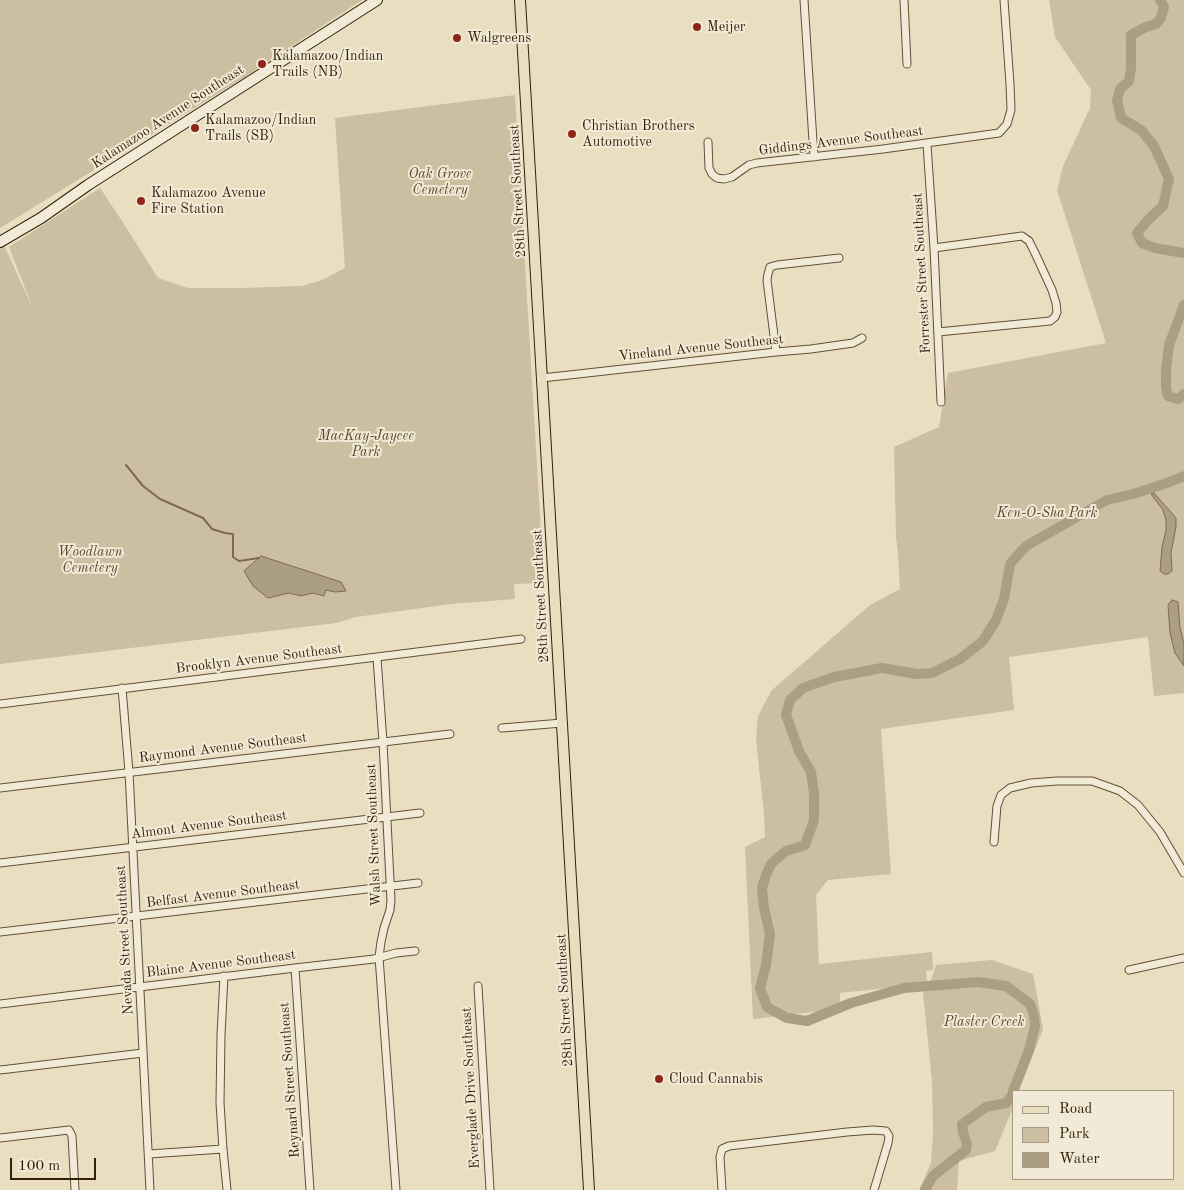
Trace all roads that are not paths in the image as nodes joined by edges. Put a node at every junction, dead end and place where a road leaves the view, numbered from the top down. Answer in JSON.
{"nodes":[{"id":1,"x":376,"y":0,"type":"edge"},
{"id":2,"x":520,"y":0,"type":"edge"},
{"id":3,"x":804,"y":0,"type":"edge"},
{"id":4,"x":904,"y":0,"type":"edge"},
{"id":5,"x":1004,"y":0,"type":"edge"},
{"id":6,"x":907,"y":64,"type":"dead end"},
{"id":7,"x":708,"y":142,"type":"dead end"},
{"id":8,"x":927,"y":144,"type":"junction"},
{"id":9,"x":814,"y":157,"type":"junction"},
{"id":10,"x":0,"y":242,"type":"edge"},
{"id":11,"x":934,"y":248,"type":"junction"},
{"id":12,"x":839,"y":258,"type":"dead end"},
{"id":13,"x":938,"y":332,"type":"junction"},
{"id":14,"x":862,"y":338,"type":"dead end"},
{"id":15,"x":776,"y":352,"type":"junction"},
{"id":16,"x":542,"y":378,"type":"junction"},
{"id":17,"x":941,"y":402,"type":"dead end"},
{"id":18,"x":521,"y":639,"type":"dead end"},
{"id":19,"x":378,"y":658,"type":"junction"},
{"id":20,"x":122,"y":688,"type":"junction"},
{"id":21,"x":0,"y":704,"type":"edge"},
{"id":22,"x":562,"y":723,"type":"junction"},
{"id":23,"x":502,"y":728,"type":"dead end"},
{"id":24,"x":450,"y":734,"type":"dead end"},
{"id":25,"x":383,"y":742,"type":"junction"},
{"id":26,"x":129,"y":772,"type":"junction"},
{"id":27,"x":0,"y":788,"type":"edge"},
{"id":28,"x":420,"y":813,"type":"dead end"},
{"id":29,"x":386,"y":817,"type":"junction"},
{"id":30,"x":994,"y":842,"type":"dead end"},
{"id":31,"x":132,"y":847,"type":"junction"},
{"id":32,"x":0,"y":863,"type":"edge"},
{"id":33,"x":1184,"y":873,"type":"edge"},
{"id":34,"x":418,"y":883,"type":"dead end"},
{"id":35,"x":391,"y":886,"type":"junction"},
{"id":36,"x":136,"y":917,"type":"junction"},
{"id":37,"x":0,"y":932,"type":"edge"},
{"id":38,"x":415,"y":951,"type":"dead end"},
{"id":39,"x":379,"y":957,"type":"junction"},
{"id":40,"x":1184,"y":958,"type":"edge"},
{"id":41,"x":295,"y":968,"type":"junction"},
{"id":42,"x":1129,"y":970,"type":"dead end"},
{"id":43,"x":224,"y":976,"type":"junction"},
{"id":44,"x":478,"y":986,"type":"dead end"},
{"id":45,"x":140,"y":987,"type":"junction"},
{"id":46,"x":0,"y":1004,"type":"edge"},
{"id":47,"x":143,"y":1052,"type":"junction"},
{"id":48,"x":0,"y":1070,"type":"edge"},
{"id":49,"x":0,"y":1138,"type":"edge"},
{"id":50,"x":223,"y":1150,"type":"junction"},
{"id":51,"x":149,"y":1154,"type":"junction"},
{"id":52,"x":75,"y":1190,"type":"edge"},
{"id":53,"x":150,"y":1190,"type":"edge"},
{"id":54,"x":227,"y":1190,"type":"edge"},
{"id":55,"x":310,"y":1190,"type":"edge"},
{"id":56,"x":396,"y":1190,"type":"edge"},
{"id":57,"x":490,"y":1190,"type":"edge"},
{"id":58,"x":589,"y":1190,"type":"edge"},
{"id":59,"x":722,"y":1190,"type":"edge"},
{"id":60,"x":874,"y":1190,"type":"edge"}],
"edges":[{"from":1,"to":10,"type":"main road","name":"Kalamazoo Avenue Southeast"},
{"from":2,"to":16,"type":"main road","name":"28th Street Southeast"},
{"from":3,"to":9,"type":"street"},
{"from":4,"to":6,"type":"street"},
{"from":5,"to":8,"type":"street","name":"Giddings Avenue Southeast"},
{"from":7,"to":9,"type":"street","name":"Giddings Avenue Southeast"},
{"from":8,"to":9,"type":"street","name":"Giddings Avenue Southeast"},
{"from":8,"to":11,"type":"street","name":"Forrester Street Southeast"},
{"from":11,"to":13,"type":"street","name":"Forrester Street Southeast"},
{"from":11,"to":13,"type":"street"},
{"from":12,"to":15,"type":"street"},
{"from":13,"to":17,"type":"street","name":"Forrester Street Southeast"},
{"from":14,"to":15,"type":"street","name":"Vineland Avenue Southeast"},
{"from":15,"to":16,"type":"street","name":"Vineland Avenue Southeast"},
{"from":16,"to":22,"type":"main road","name":"28th Street Southeast"},
{"from":18,"to":19,"type":"street","name":"Brooklyn Avenue Southeast"},
{"from":19,"to":20,"type":"street","name":"Brooklyn Avenue Southeast"},
{"from":19,"to":25,"type":"street","name":"Walsh Street Southeast"},
{"from":20,"to":21,"type":"street","name":"Brooklyn Avenue Southeast"},
{"from":20,"to":26,"type":"street","name":"Nevada Street Southeast"},
{"from":22,"to":23,"type":"street"},
{"from":22,"to":58,"type":"main road","name":"28th Street Southeast"},
{"from":24,"to":25,"type":"street","name":"Raymond Avenue Southeast"},
{"from":25,"to":26,"type":"street","name":"Raymond Avenue Southeast"},
{"from":25,"to":29,"type":"street","name":"Walsh Street Southeast"},
{"from":26,"to":27,"type":"street","name":"Raymond Avenue Southeast"},
{"from":26,"to":31,"type":"street","name":"Nevada Street Southeast"},
{"from":28,"to":29,"type":"street","name":"Almont Avenue Southeast"},
{"from":29,"to":31,"type":"street","name":"Almont Avenue Southeast"},
{"from":29,"to":35,"type":"street","name":"Walsh Street Southeast"},
{"from":30,"to":33,"type":"street"},
{"from":31,"to":32,"type":"street","name":"Almont Avenue Southeast"},
{"from":31,"to":36,"type":"street","name":"Nevada Street Southeast"},
{"from":34,"to":35,"type":"street","name":"Belfast Avenue Southeast"},
{"from":35,"to":36,"type":"street","name":"Belfast Avenue Southeast"},
{"from":35,"to":39,"type":"street","name":"Walsh Street Southeast"},
{"from":36,"to":37,"type":"street","name":"Belfast Avenue Southeast"},
{"from":36,"to":45,"type":"street","name":"Nevada Street Southeast"},
{"from":38,"to":39,"type":"street","name":"Blaine Avenue Southeast"},
{"from":39,"to":41,"type":"street","name":"Blaine Avenue Southeast"},
{"from":39,"to":56,"type":"street","name":"Walsh Street Southeast"},
{"from":40,"to":42,"type":"street"},
{"from":41,"to":43,"type":"street","name":"Blaine Avenue Southeast"},
{"from":41,"to":55,"type":"street","name":"Reynard Street Southeast"},
{"from":43,"to":45,"type":"street","name":"Blaine Avenue Southeast"},
{"from":43,"to":50,"type":"street"},
{"from":44,"to":57,"type":"street","name":"Everglade Drive Southeast"},
{"from":45,"to":46,"type":"street","name":"Blaine Avenue Southeast"},
{"from":45,"to":47,"type":"street","name":"Nevada Street Southeast"},
{"from":47,"to":48,"type":"street"},
{"from":47,"to":51,"type":"street","name":"Nevada Street Southeast"},
{"from":49,"to":52,"type":"street"},
{"from":50,"to":51,"type":"street"},
{"from":50,"to":54,"type":"street"},
{"from":51,"to":53,"type":"street","name":"Nevada Street Southeast"},
{"from":59,"to":60,"type":"street"}]}
